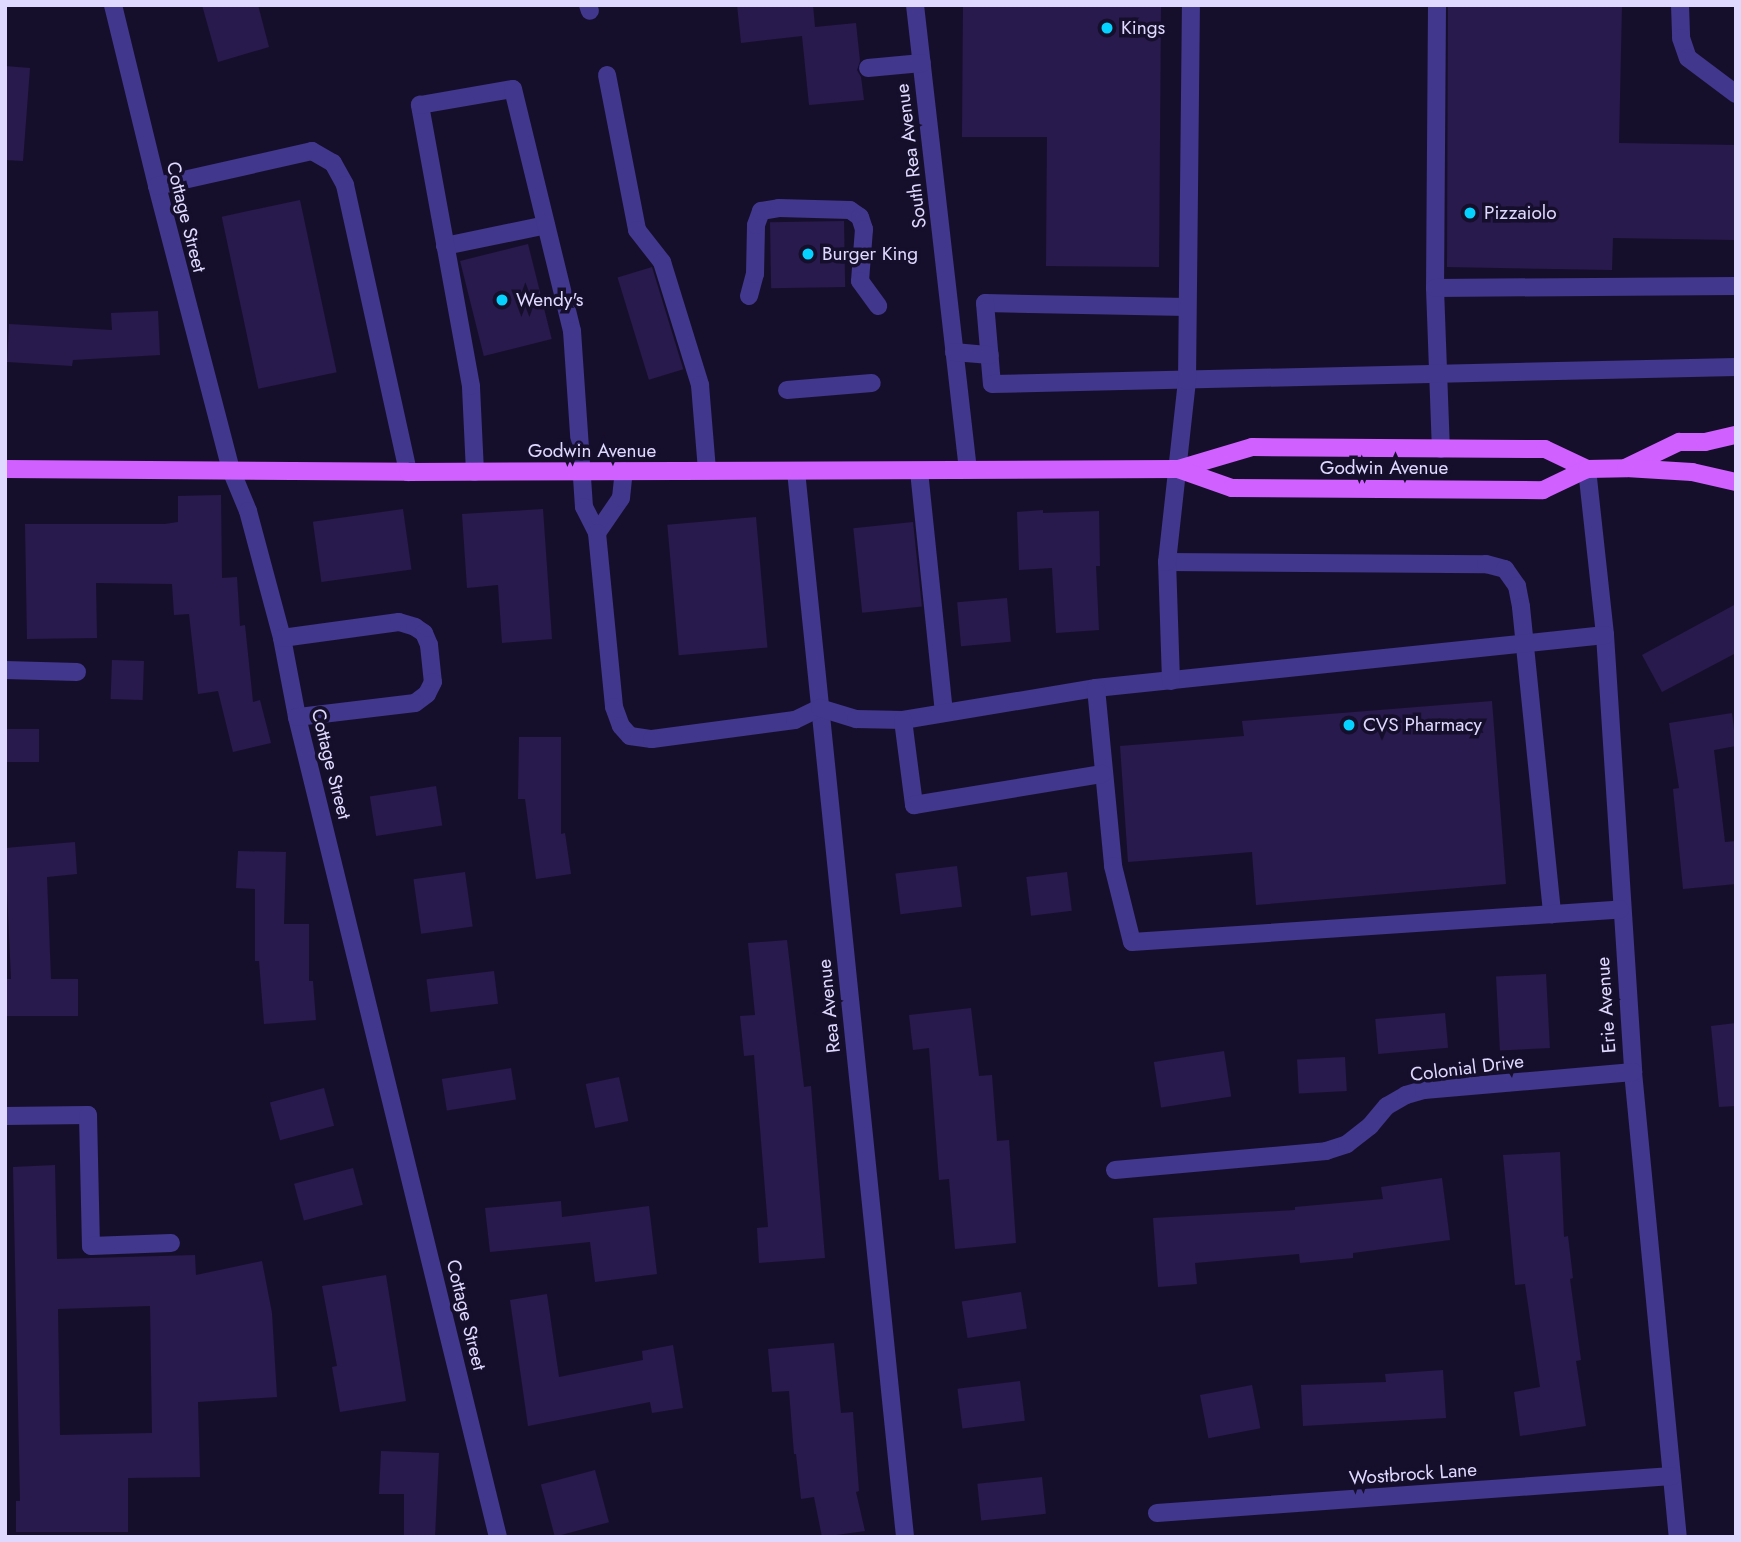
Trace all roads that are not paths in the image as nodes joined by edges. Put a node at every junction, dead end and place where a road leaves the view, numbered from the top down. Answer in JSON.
{"nodes":[{"id":1,"x":113,"y":5,"type":"edge"},
{"id":2,"x":915,"y":5,"type":"edge"},
{"id":3,"x":1191,"y":5,"type":"edge"},
{"id":4,"x":1437,"y":5,"type":"edge"},
{"id":5,"x":1681,"y":5,"type":"edge"},
{"id":6,"x":922,"y":63,"type":"junction"},
{"id":7,"x":868,"y":68,"type":"dead end"},
{"id":8,"x":607,"y":75,"type":"dead end"},
{"id":9,"x":1736,"y":94,"type":"edge"},
{"id":10,"x":156,"y":186,"type":"junction"},
{"id":11,"x":547,"y":225,"type":"junction"},
{"id":12,"x":445,"y":246,"type":"junction"},
{"id":13,"x":1736,"y":286,"type":"edge"},
{"id":14,"x":1435,"y":288,"type":"junction"},
{"id":15,"x":749,"y":296,"type":"dead end"},
{"id":16,"x":878,"y":306,"type":"dead end"},
{"id":17,"x":1187,"y":307,"type":"junction"},
{"id":18,"x":954,"y":352,"type":"junction"},
{"id":19,"x":990,"y":355,"type":"junction"},
{"id":20,"x":1736,"y":367,"type":"edge"},
{"id":21,"x":1436,"y":374,"type":"junction"},
{"id":22,"x":1187,"y":381,"type":"junction"},
{"id":23,"x":872,"y":383,"type":"dead end"},
{"id":24,"x":788,"y":390,"type":"dead end"},
{"id":25,"x":1736,"y":435,"type":"edge"},
{"id":26,"x":1441,"y":449,"type":"junction"},
{"id":27,"x":1626,"y":467,"type":"junction"},
{"id":28,"x":1178,"y":468,"type":"junction"},
{"id":29,"x":1587,"y":468,"type":"junction"},
{"id":30,"x":5,"y":469,"type":"edge"},
{"id":31,"x":231,"y":470,"type":"junction"},
{"id":32,"x":968,"y":470,"type":"junction"},
{"id":33,"x":580,"y":471,"type":"junction"},
{"id":34,"x":624,"y":471,"type":"junction"},
{"id":35,"x":706,"y":471,"type":"junction"},
{"id":36,"x":796,"y":471,"type":"junction"},
{"id":37,"x":919,"y":471,"type":"junction"},
{"id":38,"x":408,"y":472,"type":"junction"},
{"id":39,"x":475,"y":472,"type":"junction"},
{"id":40,"x":1736,"y":482,"type":"edge"},
{"id":41,"x":597,"y":533,"type":"junction"},
{"id":42,"x":1167,"y":562,"type":"junction"},
{"id":43,"x":1605,"y":635,"type":"junction"},
{"id":44,"x":282,"y":638,"type":"junction"},
{"id":45,"x":1522,"y":645,"type":"junction"},
{"id":46,"x":5,"y":670,"type":"edge"},
{"id":47,"x":77,"y":672,"type":"dead end"},
{"id":48,"x":1171,"y":681,"type":"junction"},
{"id":49,"x":1096,"y":688,"type":"junction"},
{"id":50,"x":820,"y":708,"type":"junction"},
{"id":51,"x":944,"y":712,"type":"junction"},
{"id":52,"x":297,"y":717,"type":"junction"},
{"id":53,"x":903,"y":720,"type":"junction"},
{"id":54,"x":1102,"y":774,"type":"junction"},
{"id":55,"x":1620,"y":910,"type":"junction"},
{"id":56,"x":1552,"y":914,"type":"junction"},
{"id":57,"x":1633,"y":1072,"type":"junction"},
{"id":58,"x":5,"y":1116,"type":"edge"},
{"id":59,"x":1115,"y":1170,"type":"dead end"},
{"id":60,"x":171,"y":1243,"type":"dead end"},
{"id":61,"x":1672,"y":1476,"type":"junction"},
{"id":62,"x":1157,"y":1513,"type":"dead end"},
{"id":63,"x":498,"y":1537,"type":"edge"},
{"id":64,"x":905,"y":1537,"type":"edge"},
{"id":65,"x":1678,"y":1537,"type":"edge"}],
"edges":[{"from":1,"to":10,"type":"street","name":"Cottage Street"},
{"from":2,"to":6,"type":"street","name":"South Rea Avenue"},
{"from":3,"to":17,"type":"street"},
{"from":4,"to":14,"type":"street"},
{"from":5,"to":9,"type":"street"},
{"from":6,"to":7,"type":"street"},
{"from":6,"to":18,"type":"street","name":"South Rea Avenue"},
{"from":8,"to":35,"type":"street"},
{"from":10,"to":31,"type":"street","name":"Cottage Street"},
{"from":10,"to":38,"type":"street"},
{"from":11,"to":12,"type":"street"},
{"from":11,"to":12,"type":"street"},
{"from":11,"to":33,"type":"street"},
{"from":12,"to":39,"type":"street"},
{"from":13,"to":14,"type":"street"},
{"from":14,"to":21,"type":"street"},
{"from":15,"to":16,"type":"street"},
{"from":17,"to":19,"type":"street"},
{"from":17,"to":22,"type":"street"},
{"from":18,"to":19,"type":"street"},
{"from":18,"to":32,"type":"street","name":"South Rea Avenue"},
{"from":19,"to":22,"type":"street"},
{"from":20,"to":21,"type":"street"},
{"from":21,"to":22,"type":"street"},
{"from":21,"to":26,"type":"street"},
{"from":22,"to":28,"type":"street"},
{"from":23,"to":24,"type":"street"},
{"from":25,"to":27,"type":"main road"},
{"from":26,"to":28,"type":"main road","name":"Godwin Avenue"},
{"from":26,"to":29,"type":"main road","name":"Godwin Avenue"},
{"from":27,"to":29,"type":"main road","name":"Godwin Avenue"},
{"from":27,"to":40,"type":"main road","name":"Godwin Avenue"},
{"from":28,"to":29,"type":"main road","name":"Godwin Avenue"},
{"from":28,"to":32,"type":"main road","name":"Godwin Avenue"},
{"from":28,"to":42,"type":"street"},
{"from":29,"to":43,"type":"street","name":"Erie Avenue"},
{"from":30,"to":31,"type":"main road","name":"Godwin Avenue"},
{"from":31,"to":38,"type":"main road","name":"Godwin Avenue"},
{"from":31,"to":44,"type":"street","name":"Cottage Street"},
{"from":32,"to":37,"type":"main road","name":"Godwin Avenue"},
{"from":33,"to":34,"type":"main road","name":"Godwin Avenue"},
{"from":33,"to":39,"type":"main road","name":"Godwin Avenue"},
{"from":33,"to":41,"type":"street"},
{"from":34,"to":35,"type":"main road","name":"Godwin Avenue"},
{"from":34,"to":41,"type":"street"},
{"from":35,"to":36,"type":"main road","name":"Godwin Avenue"},
{"from":36,"to":37,"type":"main road","name":"Godwin Avenue"},
{"from":36,"to":50,"type":"street","name":"Rea Avenue"},
{"from":37,"to":51,"type":"street"},
{"from":38,"to":39,"type":"main road","name":"Godwin Avenue"},
{"from":41,"to":50,"type":"street"},
{"from":42,"to":45,"type":"street"},
{"from":42,"to":48,"type":"street"},
{"from":43,"to":45,"type":"street"},
{"from":43,"to":55,"type":"street","name":"Erie Avenue"},
{"from":44,"to":52,"type":"street","name":"Cottage Street"},
{"from":44,"to":52,"type":"street"},
{"from":45,"to":48,"type":"street"},
{"from":45,"to":56,"type":"street"},
{"from":46,"to":47,"type":"street"},
{"from":48,"to":49,"type":"street"},
{"from":49,"to":51,"type":"street"},
{"from":49,"to":54,"type":"street"},
{"from":50,"to":53,"type":"street"},
{"from":50,"to":64,"type":"street","name":"Rea Avenue"},
{"from":51,"to":53,"type":"street"},
{"from":52,"to":63,"type":"street","name":"Cottage Street"},
{"from":53,"to":54,"type":"street"},
{"from":54,"to":56,"type":"street"},
{"from":55,"to":56,"type":"street"},
{"from":55,"to":57,"type":"street","name":"Erie Avenue"},
{"from":57,"to":59,"type":"street","name":"Colonial Drive"},
{"from":57,"to":61,"type":"street","name":"Erie Avenue"},
{"from":58,"to":60,"type":"street"},
{"from":61,"to":62,"type":"street","name":"Wostbrock Lane"},
{"from":61,"to":65,"type":"street","name":"Erie Avenue"}]}
